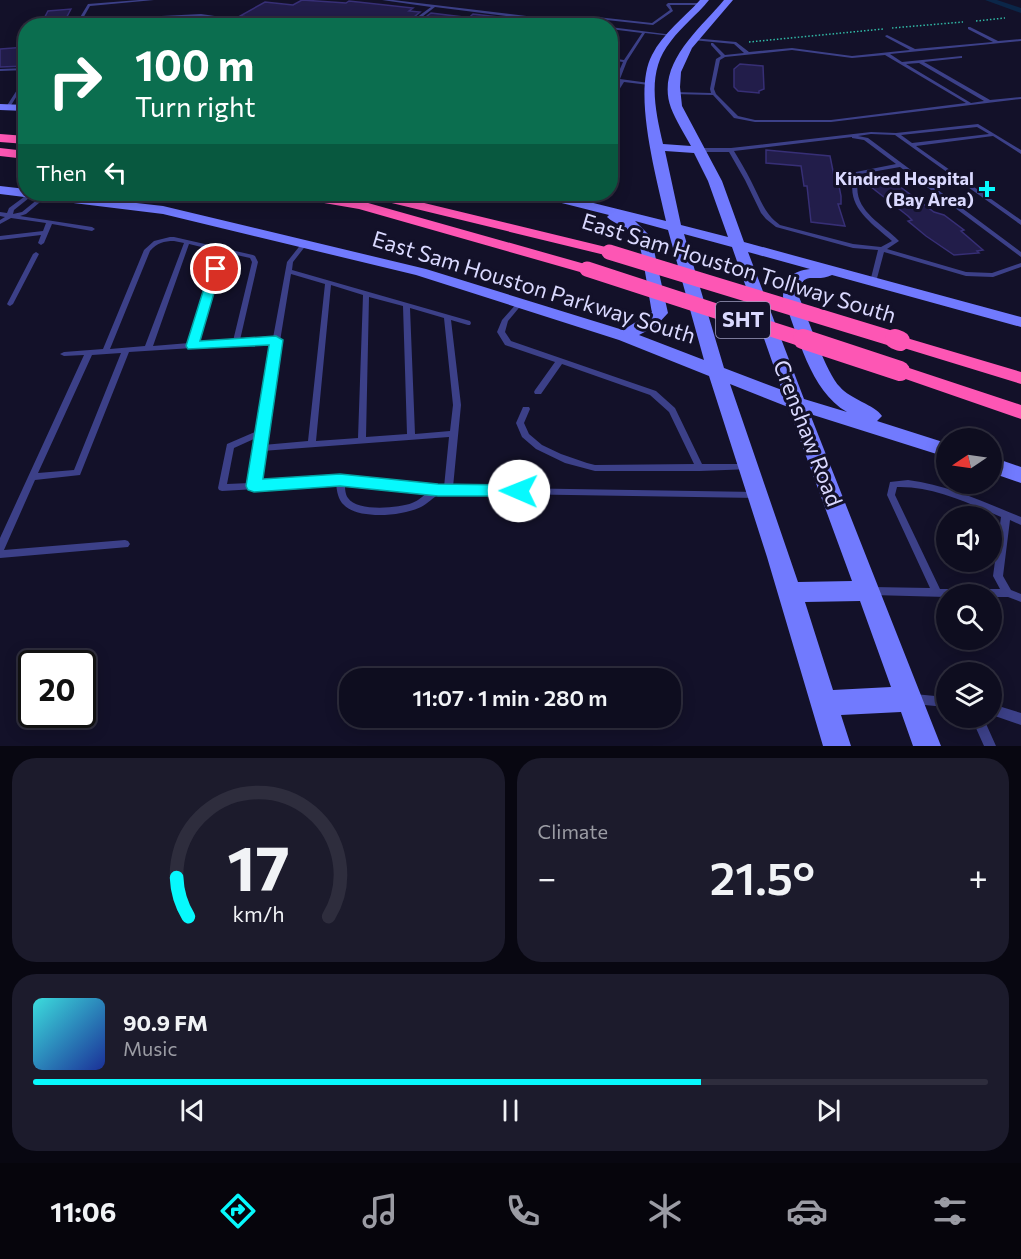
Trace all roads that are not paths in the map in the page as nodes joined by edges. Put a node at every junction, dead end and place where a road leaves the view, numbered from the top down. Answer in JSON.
{"nodes":[{"id":1,"x":152,"y":0,"type":"edge"},
{"id":2,"x":384,"y":0,"type":"edge"},
{"id":3,"x":729,"y":0,"type":"edge"},
{"id":4,"x":704,"y":2,"type":"edge"},
{"id":5,"x":434,"y":6,"type":"junction"},
{"id":6,"x":81,"y":18,"type":"edge"},
{"id":7,"x":155,"y":18,"type":"edge"},
{"id":8,"x":223,"y":18,"type":"edge"},
{"id":9,"x":418,"y":18,"type":"edge"},
{"id":10,"x":546,"y":18,"type":"edge"},
{"id":11,"x":618,"y":20,"type":"edge"},
{"id":12,"x":969,"y":28,"type":"dead end"},
{"id":13,"x":618,"y":29,"type":"edge"},
{"id":14,"x":644,"y":32,"type":"junction"},
{"id":15,"x":671,"y":35,"type":"junction"},
{"id":16,"x":887,"y":36,"type":"dead end"},
{"id":17,"x":693,"y":39,"type":"junction"},
{"id":18,"x":1021,"y":40,"type":"edge"},
{"id":19,"x":998,"y":42,"type":"junction"},
{"id":20,"x":712,"y":44,"type":"junction"},
{"id":21,"x":737,"y":45,"type":"junction"},
{"id":22,"x":914,"y":51,"type":"junction"},
{"id":23,"x":747,"y":53,"type":"junction"},
{"id":24,"x":886,"y":54,"type":"junction"},
{"id":25,"x":724,"y":56,"type":"junction"},
{"id":26,"x":961,"y":57,"type":"dead end"},
{"id":27,"x":618,"y":60,"type":"edge"},
{"id":28,"x":625,"y":61,"type":"junction"},
{"id":29,"x":919,"y":61,"type":"junction"},
{"id":30,"x":902,"y":63,"type":"junction"},
{"id":31,"x":18,"y":69,"type":"edge"},
{"id":32,"x":0,"y":70,"type":"edge"},
{"id":33,"x":620,"y":75,"type":"joint"},
{"id":34,"x":620,"y":81,"type":"junction"},
{"id":35,"x":649,"y":84,"type":"junction"},
{"id":36,"x":618,"y":87,"type":"edge"},
{"id":37,"x":18,"y":88,"type":"edge"},
{"id":38,"x":674,"y":93,"type":"junction"},
{"id":39,"x":714,"y":94,"type":"junction"},
{"id":40,"x":1021,"y":98,"type":"edge"},
{"id":41,"x":988,"y":102,"type":"junction"},
{"id":42,"x":970,"y":104,"type":"junction"},
{"id":43,"x":4,"y":107,"type":"edge"},
{"id":44,"x":896,"y":134,"type":"junction"},
{"id":45,"x":846,"y":135,"type":"junction"},
{"id":46,"x":993,"y":135,"type":"junction"},
{"id":47,"x":0,"y":139,"type":"edge"},
{"id":48,"x":18,"y":140,"type":"edge"},
{"id":49,"x":910,"y":145,"type":"junction"},
{"id":50,"x":658,"y":147,"type":"junction"},
{"id":51,"x":698,"y":150,"type":"junction"},
{"id":52,"x":731,"y":150,"type":"junction"},
{"id":53,"x":1021,"y":152,"type":"edge"},
{"id":54,"x":0,"y":153,"type":"edge"},
{"id":55,"x":18,"y":154,"type":"edge"},
{"id":56,"x":900,"y":165,"type":"junction"},
{"id":57,"x":0,"y":190,"type":"edge"},
{"id":58,"x":18,"y":192,"type":"edge"},
{"id":59,"x":26,"y":201,"type":"edge"},
{"id":60,"x":33,"y":201,"type":"edge"},
{"id":61,"x":88,"y":201,"type":"edge"},
{"id":62,"x":338,"y":201,"type":"edge"},
{"id":63,"x":402,"y":201,"type":"edge"},
{"id":64,"x":565,"y":201,"type":"edge"},
{"id":65,"x":572,"y":201,"type":"edge"},
{"id":66,"x":0,"y":214,"type":"edge"},
{"id":67,"x":10,"y":216,"type":"junction"},
{"id":68,"x":0,"y":222,"type":"edge"},
{"id":69,"x":50,"y":222,"type":"junction"},
{"id":70,"x":1021,"y":223,"type":"edge"},
{"id":71,"x":673,"y":225,"type":"junction"},
{"id":72,"x":92,"y":229,"type":"dead end"},
{"id":73,"x":45,"y":233,"type":"junction"},
{"id":74,"x":0,"y":238,"type":"edge"},
{"id":75,"x":187,"y":242,"type":"junction"},
{"id":76,"x":41,"y":243,"type":"dead end"},
{"id":77,"x":738,"y":243,"type":"junction"},
{"id":78,"x":304,"y":244,"type":"junction"},
{"id":79,"x":882,"y":249,"type":"junction"},
{"id":80,"x":221,"y":250,"type":"junction"},
{"id":81,"x":36,"y":254,"type":"dead end"},
{"id":82,"x":1021,"y":255,"type":"edge"},
{"id":83,"x":1021,"y":265,"type":"edge"},
{"id":84,"x":288,"y":271,"type":"junction"},
{"id":85,"x":836,"y":272,"type":"junction"},
{"id":86,"x":328,"y":282,"type":"junction"},
{"id":87,"x":873,"y":282,"type":"junction"},
{"id":88,"x":366,"y":293,"type":"junction"},
{"id":89,"x":520,"y":303,"type":"junction"},
{"id":90,"x":10,"y":304,"type":"dead end"},
{"id":91,"x":406,"y":305,"type":"junction"},
{"id":92,"x":447,"y":317,"type":"junction"},
{"id":93,"x":1021,"y":322,"type":"edge"},
{"id":94,"x":468,"y":323,"type":"dead end"},
{"id":95,"x":625,"y":336,"type":"junction"},
{"id":96,"x":276,"y":340,"type":"junction"},
{"id":97,"x":236,"y":343,"type":"junction"},
{"id":98,"x":192,"y":346,"type":"junction"},
{"id":99,"x":148,"y":349,"type":"junction"},
{"id":100,"x":126,"y":350,"type":"junction"},
{"id":101,"x":105,"y":352,"type":"junction"},
{"id":102,"x":89,"y":353,"type":"junction"},
{"id":103,"x":64,"y":354,"type":"dead end"},
{"id":104,"x":560,"y":361,"type":"junction"},
{"id":105,"x":714,"y":369,"type":"junction"},
{"id":106,"x":1021,"y":378,"type":"edge"},
{"id":107,"x":537,"y":392,"type":"dead end"},
{"id":108,"x":796,"y":402,"type":"junction"},
{"id":109,"x":526,"y":409,"type":"dead end"},
{"id":110,"x":1021,"y":412,"type":"edge"},
{"id":111,"x":260,"y":433,"type":"junction"},
{"id":112,"x":454,"y":434,"type":"junction"},
{"id":113,"x":411,"y":437,"type":"junction"},
{"id":114,"x":362,"y":441,"type":"junction"},
{"id":115,"x":312,"y":444,"type":"junction"},
{"id":116,"x":936,"y":445,"type":"edge"},
{"id":117,"x":936,"y":446,"type":"edge"},
{"id":118,"x":258,"y":448,"type":"junction"},
{"id":119,"x":748,"y":467,"type":"junction"},
{"id":120,"x":700,"y":468,"type":"junction"},
{"id":121,"x":1002,"y":469,"type":"edge"},
{"id":122,"x":1021,"y":476,"type":"edge"},
{"id":123,"x":32,"y":477,"type":"junction"},
{"id":124,"x":340,"y":480,"type":"junction"},
{"id":125,"x":254,"y":486,"type":"junction"},
{"id":126,"x":443,"y":490,"type":"junction"},
{"id":127,"x":758,"y":495,"type":"junction"},
{"id":128,"x":1006,"y":515,"type":"junction"},
{"id":129,"x":1021,"y":521,"type":"edge"},
{"id":130,"x":126,"y":544,"type":"dead end"},
{"id":131,"x":0,"y":548,"type":"edge"},
{"id":132,"x":0,"y":554,"type":"edge"},
{"id":133,"x":868,"y":591,"type":"junction"},
{"id":134,"x":936,"y":591,"type":"edge"},
{"id":135,"x":789,"y":592,"type":"junction"},
{"id":136,"x":936,"y":593,"type":"edge"},
{"id":137,"x":1002,"y":593,"type":"edge"},
{"id":138,"x":1008,"y":593,"type":"junction"},
{"id":139,"x":1021,"y":598,"type":"edge"},
{"id":140,"x":909,"y":699,"type":"junction"},
{"id":141,"x":936,"y":701,"type":"edge"},
{"id":142,"x":824,"y":703,"type":"junction"},
{"id":143,"x":1002,"y":713,"type":"edge"},
{"id":144,"x":1021,"y":719,"type":"edge"},
{"id":145,"x":982,"y":728,"type":"edge"},
{"id":146,"x":837,"y":746,"type":"edge"},
{"id":147,"x":927,"y":746,"type":"edge"},
{"id":148,"x":990,"y":746,"type":"edge"}],
"edges":[{"from":1,"to":6,"type":"lane"},
{"from":2,"to":5,"type":"lane"},
{"from":3,"to":17,"type":"main road","name":"Crenshaw Road"},
{"from":4,"to":11,"type":"lane"},
{"from":4,"to":15,"type":"main road"},
{"from":5,"to":9,"type":"lane"},
{"from":5,"to":10,"type":"lane"},
{"from":7,"to":8,"type":"lane"},
{"from":12,"to":19,"type":"lane"},
{"from":13,"to":14,"type":"lane"},
{"from":14,"to":15,"type":"lane"},
{"from":14,"to":28,"type":"lane"},
{"from":15,"to":17,"type":"main road"},
{"from":15,"to":35,"type":"main road"},
{"from":16,"to":22,"type":"lane"},
{"from":17,"to":20,"type":"lane"},
{"from":17,"to":21,"type":"lane"},
{"from":17,"to":38,"type":"main road","name":"Crenshaw Road"},
{"from":18,"to":19,"type":"lane"},
{"from":19,"to":22,"type":"lane"},
{"from":20,"to":21,"type":"lane"},
{"from":20,"to":25,"type":"lane"},
{"from":21,"to":23,"type":"lane"},
{"from":22,"to":24,"type":"lane"},
{"from":23,"to":24,"type":"lane"},
{"from":23,"to":25,"type":"lane"},
{"from":24,"to":30,"type":"lane"},
{"from":25,"to":39,"type":"lane"},
{"from":26,"to":29,"type":"lane"},
{"from":27,"to":28,"type":"lane"},
{"from":28,"to":33,"type":"lane"},
{"from":29,"to":30,"type":"lane"},
{"from":29,"to":41,"type":"lane"},
{"from":30,"to":42,"type":"lane"},
{"from":31,"to":32,"type":"lane"},
{"from":33,"to":34,"type":"lane"},
{"from":34,"to":35,"type":"lane"},
{"from":34,"to":36,"type":"lane"},
{"from":35,"to":38,"type":"main road"},
{"from":35,"to":50,"type":"main road"},
{"from":37,"to":43,"type":"lane"},
{"from":38,"to":39,"type":"lane"},
{"from":38,"to":51,"type":"main road","name":"Crenshaw Road"},
{"from":39,"to":42,"type":"lane"},
{"from":40,"to":41,"type":"lane"},
{"from":41,"to":42,"type":"lane"},
{"from":44,"to":45,"type":"lane"},
{"from":44,"to":46,"type":"lane"},
{"from":44,"to":49,"type":"lane"},
{"from":45,"to":52,"type":"lane"},
{"from":45,"to":56,"type":"lane"},
{"from":46,"to":49,"type":"lane"},
{"from":46,"to":53,"type":"lane"},
{"from":47,"to":48,"type":"highway"},
{"from":49,"to":70,"type":"lane"},
{"from":50,"to":51,"type":"main road"},
{"from":50,"to":71,"type":"main road"},
{"from":51,"to":52,"type":"lane"},
{"from":51,"to":77,"type":"main road","name":"Crenshaw Road"},
{"from":52,"to":79,"type":"lane"},
{"from":54,"to":55,"type":"highway"},
{"from":56,"to":79,"type":"lane"},
{"from":56,"to":82,"type":"lane"},
{"from":57,"to":58,"type":"main road","name":"East Sam Houston Parkway South"},
{"from":59,"to":67,"type":"lane"},
{"from":60,"to":67,"type":"lane"},
{"from":61,"to":78,"type":"main road","name":"East Sam Houston Parkway South"},
{"from":62,"to":110,"type":"highway","name":"East Sam Houston Tollway South","number":"SHT","bridge":true},
{"from":63,"to":106,"type":"highway","name":"East Sam Houston Tollway South","number":"SHT","bridge":true},
{"from":64,"to":95,"type":"main road"},
{"from":65,"to":71,"type":"main road"},
{"from":66,"to":67,"type":"lane"},
{"from":67,"to":68,"type":"lane"},
{"from":67,"to":69,"type":"lane"},
{"from":69,"to":72,"type":"lane"},
{"from":69,"to":73,"type":"lane"},
{"from":71,"to":77,"type":"main road"},
{"from":71,"to":105,"type":"main road"},
{"from":73,"to":74,"type":"lane"},
{"from":73,"to":76,"type":"lane"},
{"from":75,"to":80,"type":"lane"},
{"from":75,"to":99,"type":"lane"},
{"from":75,"to":101,"type":"lane"},
{"from":77,"to":85,"type":"main road"},
{"from":77,"to":108,"type":"main road","name":"Crenshaw Road"},
{"from":78,"to":84,"type":"lane"},
{"from":78,"to":89,"type":"main road","name":"East Sam Houston Parkway South"},
{"from":79,"to":83,"type":"lane"},
{"from":79,"to":87,"type":"lane"},
{"from":80,"to":97,"type":"lane"},
{"from":80,"to":98,"type":"lane"},
{"from":81,"to":90,"type":"lane"},
{"from":84,"to":86,"type":"lane"},
{"from":84,"to":96,"type":"lane"},
{"from":85,"to":87,"type":"main road"},
{"from":85,"to":116,"type":"main road"},
{"from":86,"to":88,"type":"lane"},
{"from":86,"to":115,"type":"lane"},
{"from":87,"to":93,"type":"main road"},
{"from":88,"to":91,"type":"lane"},
{"from":88,"to":114,"type":"lane"},
{"from":89,"to":95,"type":"main road","name":"East Sam Houston Parkway South"},
{"from":89,"to":104,"type":"lane"},
{"from":91,"to":92,"type":"lane"},
{"from":91,"to":113,"type":"lane"},
{"from":92,"to":94,"type":"lane"},
{"from":92,"to":112,"type":"lane"},
{"from":95,"to":105,"type":"main road","name":"East Sam Houston Parkway South"},
{"from":96,"to":97,"type":"lane"},
{"from":96,"to":111,"type":"lane"},
{"from":97,"to":98,"type":"lane"},
{"from":98,"to":99,"type":"lane"},
{"from":99,"to":100,"type":"lane"},
{"from":100,"to":101,"type":"lane"},
{"from":100,"to":123,"type":"lane"},
{"from":101,"to":102,"type":"lane"},
{"from":102,"to":103,"type":"lane"},
{"from":102,"to":123,"type":"lane"},
{"from":104,"to":107,"type":"lane"},
{"from":104,"to":120,"type":"lane"},
{"from":105,"to":108,"type":"main road","name":"East Sam Houston Parkway South"},
{"from":105,"to":119,"type":"main road"},
{"from":108,"to":117,"type":"main road","name":"East Sam Houston Parkway South"},
{"from":108,"to":133,"type":"main road","name":"Crenshaw Road"},
{"from":109,"to":120,"type":"lane"},
{"from":111,"to":118,"type":"lane"},
{"from":111,"to":125,"type":"lane"},
{"from":112,"to":113,"type":"lane"},
{"from":112,"to":126,"type":"lane"},
{"from":113,"to":114,"type":"lane"},
{"from":114,"to":115,"type":"lane"},
{"from":115,"to":118,"type":"lane"},
{"from":118,"to":125,"type":"lane"},
{"from":119,"to":120,"type":"lane"},
{"from":119,"to":127,"type":"main road"},
{"from":121,"to":122,"type":"main road"},
{"from":123,"to":131,"type":"lane"},
{"from":124,"to":125,"type":"lane"},
{"from":124,"to":126,"type":"lane"},
{"from":124,"to":126,"type":"lane"},
{"from":126,"to":127,"type":"lane"},
{"from":127,"to":135,"type":"main road"},
{"from":128,"to":129,"type":"lane"},
{"from":128,"to":134,"type":"lane"},
{"from":128,"to":138,"type":"lane"},
{"from":130,"to":132,"type":"lane"},
{"from":133,"to":135,"type":"main road"},
{"from":133,"to":136,"type":"lane"},
{"from":133,"to":140,"type":"main road","name":"Crenshaw Road"},
{"from":135,"to":142,"type":"main road"},
{"from":137,"to":138,"type":"lane"},
{"from":138,"to":139,"type":"lane"},
{"from":140,"to":141,"type":"lane"},
{"from":140,"to":142,"type":"main road"},
{"from":140,"to":147,"type":"main road","name":"Crenshaw Road"},
{"from":142,"to":146,"type":"main road"},
{"from":143,"to":144,"type":"lane"},
{"from":145,"to":148,"type":"lane"}]}
